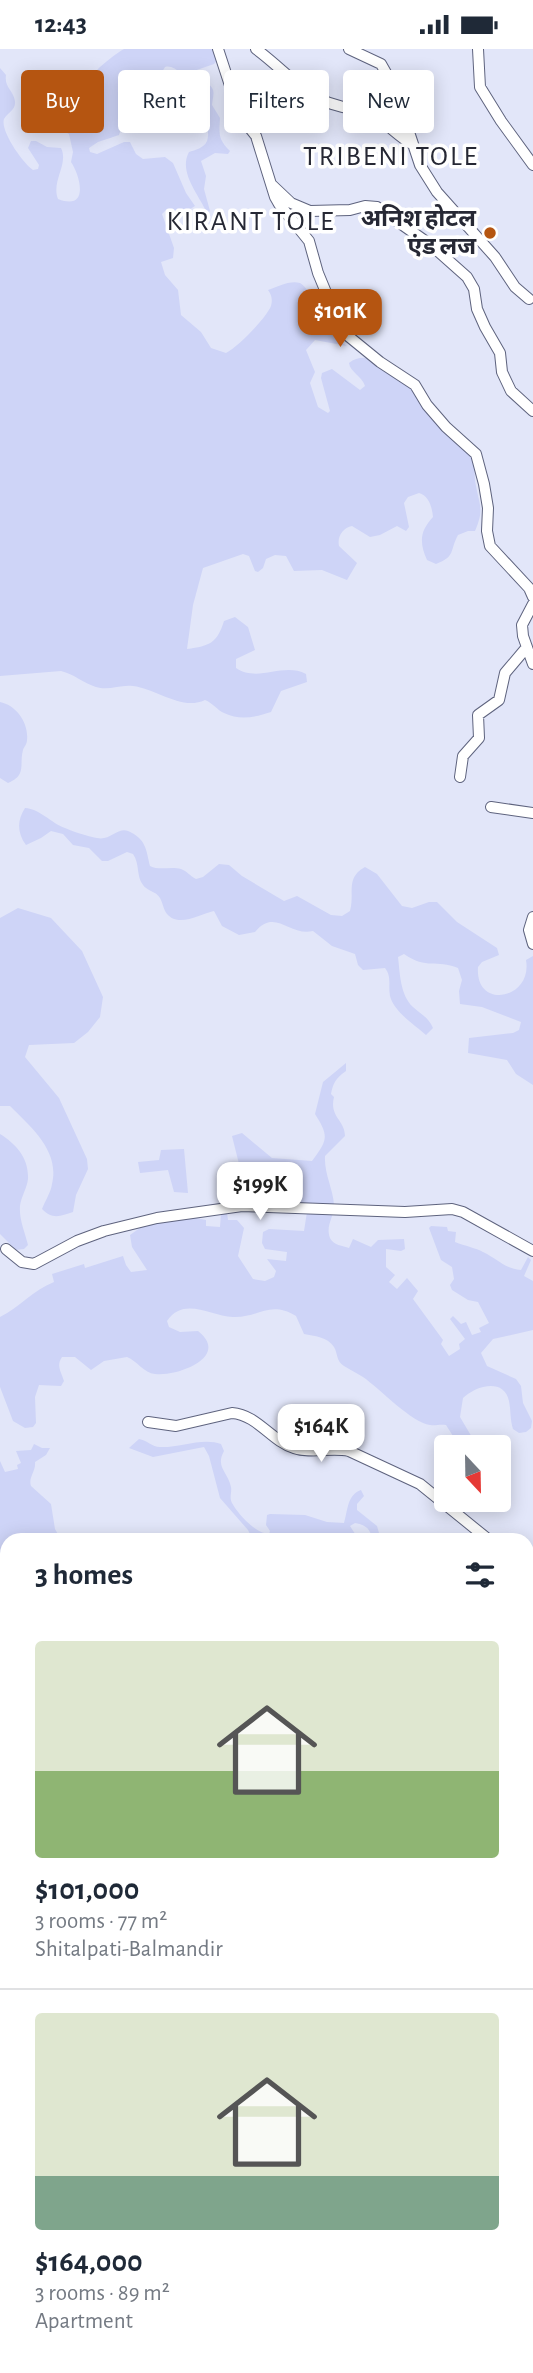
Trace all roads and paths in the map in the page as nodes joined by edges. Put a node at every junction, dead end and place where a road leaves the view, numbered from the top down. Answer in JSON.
{"nodes":[{"id":1,"x":218,"y":49,"type":"edge"},
{"id":2,"x":256,"y":49,"type":"edge"},
{"id":3,"x":349,"y":49,"type":"edge"},
{"id":4,"x":478,"y":49,"type":"edge"},
{"id":5,"x":412,"y":144,"type":"junction"},
{"id":6,"x":533,"y":165,"type":"edge"},
{"id":7,"x":272,"y":185,"type":"junction"},
{"id":8,"x":532,"y":301,"type":"edge"},
{"id":9,"x":533,"y":411,"type":"edge"},
{"id":10,"x":533,"y":597,"type":"edge"},
{"id":11,"x":533,"y":604,"type":"edge"},
{"id":12,"x":527,"y":647,"type":"junction"},
{"id":13,"x":533,"y":664,"type":"edge"},
{"id":14,"x":460,"y":777,"type":"dead end"},
{"id":15,"x":491,"y":807,"type":"dead end"},
{"id":16,"x":533,"y":813,"type":"edge"},
{"id":17,"x":533,"y":917,"type":"edge"},
{"id":18,"x":533,"y":944,"type":"edge"},
{"id":19,"x":6,"y":1249,"type":"dead end"},
{"id":20,"x":533,"y":1251,"type":"edge"},
{"id":21,"x":148,"y":1422,"type":"dead end"},
{"id":22,"x":480,"y":1533,"type":"edge"}],
"edges":[{"from":1,"to":7,"type":"street"},
{"from":2,"to":5,"type":"street"},
{"from":3,"to":5,"type":"street"},
{"from":4,"to":6,"type":"street"},
{"from":5,"to":8,"type":"street"},
{"from":7,"to":9,"type":"street"},
{"from":7,"to":10,"type":"street"},
{"from":11,"to":12,"type":"street"},
{"from":12,"to":13,"type":"street"},
{"from":12,"to":14,"type":"street"},
{"from":15,"to":16,"type":"street"},
{"from":17,"to":18,"type":"street"},
{"from":19,"to":20,"type":"street"},
{"from":21,"to":22,"type":"street"}]}
